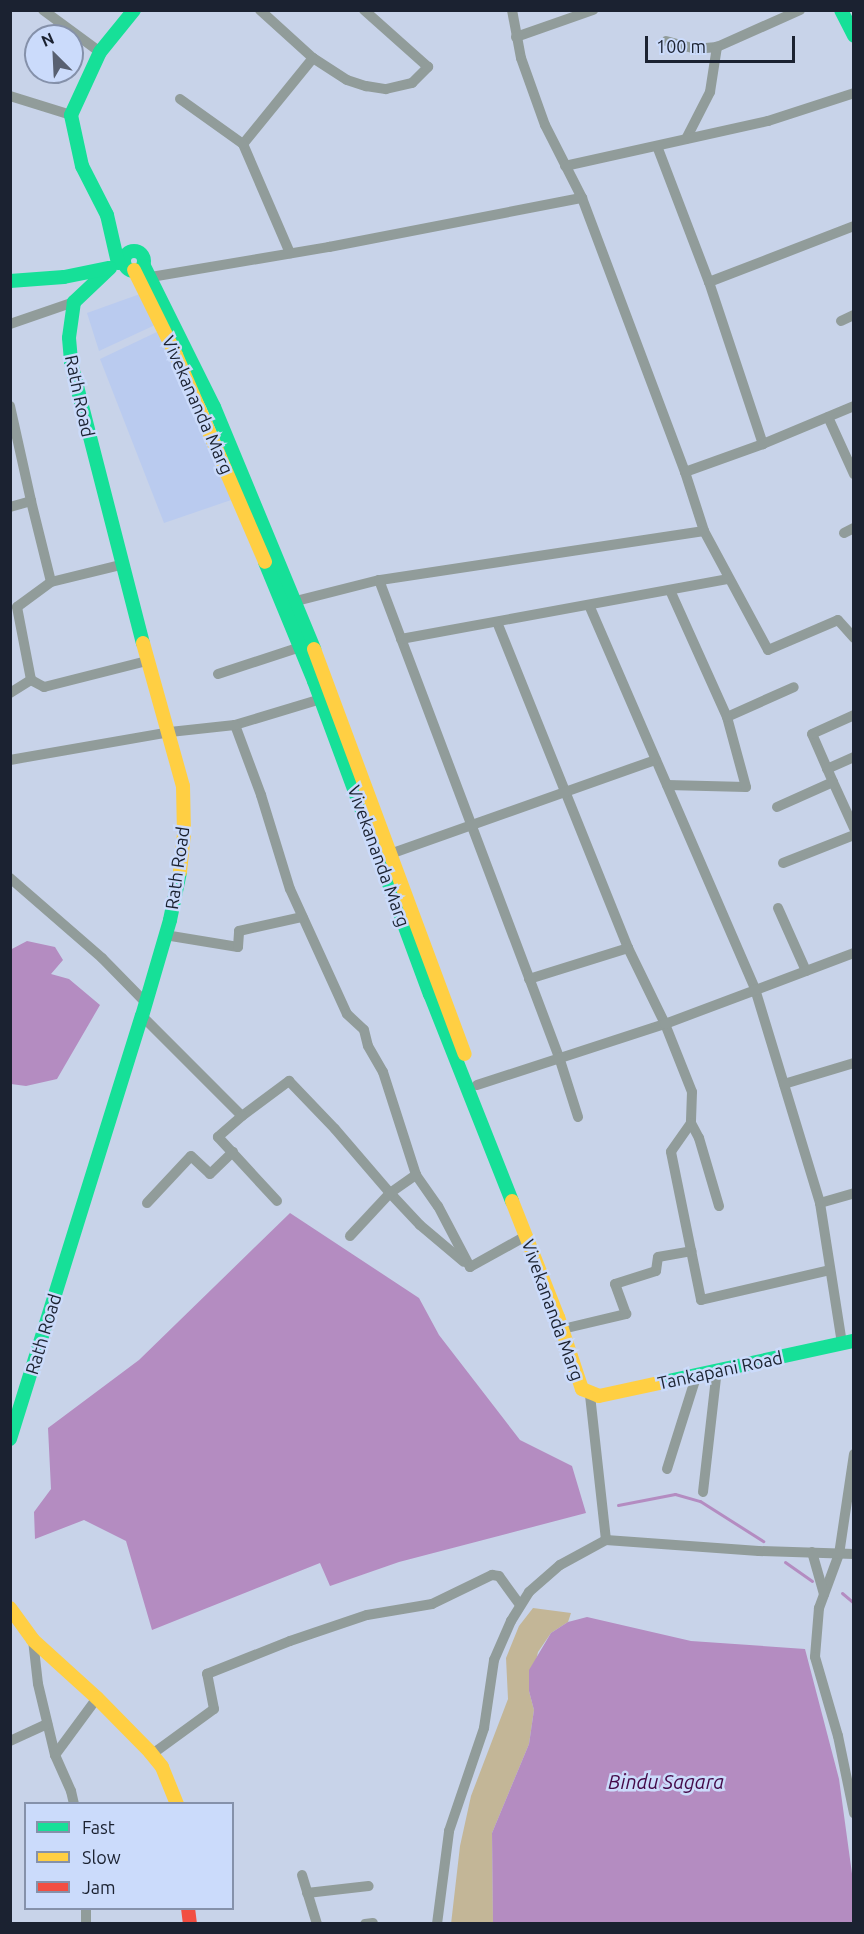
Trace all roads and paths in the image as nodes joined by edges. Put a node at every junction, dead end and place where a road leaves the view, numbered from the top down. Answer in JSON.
{"nodes":[{"id":1,"x":43,"y":10,"type":"edge"},
{"id":2,"x":134,"y":10,"type":"edge"},
{"id":3,"x":364,"y":10,"type":"edge"},
{"id":4,"x":512,"y":10,"type":"edge"},
{"id":5,"x":593,"y":10,"type":"edge"},
{"id":6,"x":800,"y":10,"type":"edge"},
{"id":7,"x":842,"y":10,"type":"edge"},
{"id":8,"x":268,"y":13,"type":"edge"},
{"id":9,"x":854,"y":36,"type":"edge"},
{"id":10,"x":516,"y":37,"type":"junction"},
{"id":11,"x":666,"y":41,"type":"dead end"},
{"id":12,"x":717,"y":47,"type":"junction"},
{"id":13,"x":99,"y":52,"type":"junction"},
{"id":14,"x":313,"y":58,"type":"junction"},
{"id":15,"x":854,"y":93,"type":"edge"},
{"id":16,"x":10,"y":96,"type":"edge"},
{"id":17,"x":180,"y":99,"type":"dead end"},
{"id":18,"x":71,"y":115,"type":"junction"},
{"id":19,"x":686,"y":139,"type":"junction"},
{"id":20,"x":243,"y":144,"type":"junction"},
{"id":21,"x":657,"y":146,"type":"junction"},
{"id":22,"x":565,"y":166,"type":"junction"},
{"id":23,"x":582,"y":198,"type":"junction"},
{"id":24,"x":854,"y":226,"type":"edge"},
{"id":25,"x":290,"y":253,"type":"junction"},
{"id":26,"x":118,"y":262,"type":"junction"},
{"id":27,"x":143,"y":271,"type":"junction"},
{"id":28,"x":10,"y":281,"type":"edge"},
{"id":29,"x":709,"y":282,"type":"junction"},
{"id":30,"x":74,"y":302,"type":"junction"},
{"id":31,"x":854,"y":315,"type":"edge"},
{"id":32,"x":841,"y":321,"type":"dead end"},
{"id":33,"x":10,"y":324,"type":"edge"},
{"id":34,"x":854,"y":405,"type":"edge"},
{"id":35,"x":10,"y":406,"type":"edge"},
{"id":36,"x":828,"y":417,"type":"junction"},
{"id":37,"x":763,"y":444,"type":"junction"},
{"id":38,"x":686,"y":472,"type":"junction"},
{"id":39,"x":854,"y":474,"type":"edge"},
{"id":40,"x":31,"y":501,"type":"junction"},
{"id":41,"x":10,"y":507,"type":"edge"},
{"id":42,"x":704,"y":531,"type":"junction"},
{"id":43,"x":121,"y":565,"type":"junction"},
{"id":44,"x":729,"y":579,"type":"junction"},
{"id":45,"x":379,"y":580,"type":"junction"},
{"id":46,"x":51,"y":582,"type":"junction"},
{"id":47,"x":670,"y":590,"type":"junction"},
{"id":48,"x":296,"y":601,"type":"junction"},
{"id":49,"x":589,"y":605,"type":"junction"},
{"id":50,"x":14,"y":608,"type":"edge"},
{"id":51,"x":497,"y":622,"type":"junction"},
{"id":52,"x":854,"y":638,"type":"edge"},
{"id":53,"x":401,"y":639,"type":"junction"},
{"id":54,"x":300,"y":647,"type":"junction"},
{"id":55,"x":147,"y":661,"type":"junction"},
{"id":56,"x":218,"y":674,"type":"dead end"},
{"id":57,"x":31,"y":680,"type":"junction"},
{"id":58,"x":794,"y":687,"type":"dead end"},
{"id":59,"x":10,"y":693,"type":"edge"},
{"id":60,"x":321,"y":699,"type":"junction"},
{"id":61,"x":854,"y":715,"type":"edge"},
{"id":62,"x":727,"y":717,"type":"junction"},
{"id":63,"x":235,"y":725,"type":"junction"},
{"id":64,"x":170,"y":732,"type":"junction"},
{"id":65,"x":854,"y":757,"type":"edge"},
{"id":66,"x":10,"y":760,"type":"edge"},
{"id":67,"x":656,"y":760,"type":"junction"},
{"id":68,"x":827,"y":769,"type":"junction"},
{"id":69,"x":833,"y":782,"type":"junction"},
{"id":70,"x":667,"y":785,"type":"junction"},
{"id":71,"x":359,"y":787,"type":"junction"},
{"id":72,"x":565,"y":792,"type":"junction"},
{"id":73,"x":777,"y":807,"type":"dead end"},
{"id":74,"x":853,"y":823,"type":"edge"},
{"id":75,"x":471,"y":826,"type":"junction"},
{"id":76,"x":854,"y":835,"type":"edge"},
{"id":77,"x":390,"y":854,"type":"junction"},
{"id":78,"x":783,"y":862,"type":"dead end"},
{"id":79,"x":10,"y":878,"type":"edge"},
{"id":80,"x":778,"y":908,"type":"dead end"},
{"id":81,"x":303,"y":917,"type":"junction"},
{"id":82,"x":165,"y":935,"type":"junction"},
{"id":83,"x":628,"y":948,"type":"junction"},
{"id":84,"x":854,"y":953,"type":"edge"},
{"id":85,"x":806,"y":970,"type":"junction"},
{"id":86,"x":529,"y":980,"type":"junction"},
{"id":87,"x":755,"y":989,"type":"junction"},
{"id":88,"x":144,"y":1009,"type":"junction"},
{"id":89,"x":664,"y":1024,"type":"junction"},
{"id":90,"x":559,"y":1057,"type":"junction"},
{"id":91,"x":854,"y":1063,"type":"edge"},
{"id":92,"x":784,"y":1084,"type":"junction"},
{"id":93,"x":477,"y":1085,"type":"junction"},
{"id":94,"x":242,"y":1116,"type":"junction"},
{"id":95,"x":578,"y":1117,"type":"dead end"},
{"id":96,"x":691,"y":1123,"type":"junction"},
{"id":97,"x":494,"y":1143,"type":"junction"},
{"id":98,"x":232,"y":1152,"type":"junction"},
{"id":99,"x":416,"y":1174,"type":"junction"},
{"id":100,"x":390,"y":1193,"type":"junction"},
{"id":101,"x":854,"y":1193,"type":"edge"},
{"id":102,"x":277,"y":1201,"type":"dead end"},
{"id":103,"x":147,"y":1203,"type":"dead end"},
{"id":104,"x":820,"y":1203,"type":"junction"},
{"id":105,"x":719,"y":1206,"type":"dead end"},
{"id":106,"x":350,"y":1236,"type":"dead end"},
{"id":107,"x":526,"y":1236,"type":"junction"},
{"id":108,"x":692,"y":1251,"type":"junction"},
{"id":109,"x":470,"y":1267,"type":"junction"},
{"id":110,"x":830,"y":1270,"type":"junction"},
{"id":111,"x":571,"y":1327,"type":"junction"},
{"id":112,"x":848,"y":1342,"type":"edge"},
{"id":113,"x":717,"y":1370,"type":"junction"},
{"id":114,"x":697,"y":1374,"type":"junction"},
{"id":115,"x":588,"y":1393,"type":"junction"},
{"id":116,"x":10,"y":1439,"type":"edge"},
{"id":117,"x":854,"y":1454,"type":"edge"},
{"id":118,"x":667,"y":1469,"type":"dead end"},
{"id":119,"x":703,"y":1492,"type":"dead end"},
{"id":120,"x":606,"y":1540,"type":"junction"},
{"id":121,"x":812,"y":1552,"type":"junction"},
{"id":122,"x":839,"y":1554,"type":"junction"},
{"id":123,"x":854,"y":1554,"type":"edge"},
{"id":124,"x":824,"y":1594,"type":"junction"},
{"id":125,"x":520,"y":1605,"type":"junction"},
{"id":126,"x":10,"y":1608,"type":"edge"},
{"id":127,"x":33,"y":1640,"type":"junction"},
{"id":128,"x":97,"y":1698,"type":"junction"},
{"id":129,"x":47,"y":1724,"type":"junction"},
{"id":130,"x":10,"y":1741,"type":"edge"},
{"id":131,"x":150,"y":1752,"type":"junction"},
{"id":132,"x":55,"y":1755,"type":"junction"},
{"id":133,"x":74,"y":1802,"type":"edge"},
{"id":134,"x":177,"y":1802,"type":"edge"},
{"id":135,"x":854,"y":1813,"type":"edge"},
{"id":136,"x":302,"y":1875,"type":"dead end"},
{"id":137,"x":369,"y":1886,"type":"dead end"},
{"id":138,"x":307,"y":1893,"type":"junction"},
{"id":139,"x":317,"y":1923,"type":"edge"},
{"id":140,"x":366,"y":1923,"type":"edge"},
{"id":141,"x":373,"y":1923,"type":"edge"},
{"id":142,"x":437,"y":1923,"type":"edge"}],
"edges":[{"from":1,"to":13,"type":"street"},
{"from":2,"to":13,"type":"main road"},
{"from":3,"to":14,"type":"street"},
{"from":4,"to":10,"type":"street"},
{"from":5,"to":10,"type":"street"},
{"from":6,"to":12,"type":"street"},
{"from":7,"to":9,"type":"main road"},
{"from":8,"to":14,"type":"street"},
{"from":10,"to":22,"type":"street"},
{"from":11,"to":12,"type":"street"},
{"from":12,"to":19,"type":"street"},
{"from":13,"to":18,"type":"main road"},
{"from":14,"to":20,"type":"street"},
{"from":15,"to":19,"type":"street"},
{"from":16,"to":18,"type":"street"},
{"from":17,"to":20,"type":"street"},
{"from":18,"to":26,"type":"main road"},
{"from":19,"to":21,"type":"street"},
{"from":20,"to":25,"type":"street"},
{"from":21,"to":22,"type":"street"},
{"from":21,"to":29,"type":"street"},
{"from":22,"to":23,"type":"street"},
{"from":23,"to":25,"type":"street"},
{"from":23,"to":38,"type":"street"},
{"from":24,"to":29,"type":"street"},
{"from":25,"to":27,"type":"street"},
{"from":26,"to":27,"type":"main road"},
{"from":26,"to":28,"type":"main road"},
{"from":26,"to":30,"type":"main road"},
{"from":27,"to":48,"type":"main road","name":"Vivekananda Marg"},
{"from":27,"to":54,"type":"main road","name":"Vivekananda Marg"},
{"from":29,"to":37,"type":"street"},
{"from":30,"to":33,"type":"street"},
{"from":30,"to":43,"type":"main road","name":"Rath Road"},
{"from":31,"to":32,"type":"street"},
{"from":34,"to":36,"type":"street"},
{"from":35,"to":40,"type":"street"},
{"from":36,"to":37,"type":"street"},
{"from":36,"to":39,"type":"street"},
{"from":37,"to":38,"type":"street"},
{"from":38,"to":42,"type":"street"},
{"from":40,"to":41,"type":"street"},
{"from":40,"to":46,"type":"street"},
{"from":42,"to":44,"type":"street"},
{"from":42,"to":45,"type":"street"},
{"from":43,"to":46,"type":"street"},
{"from":43,"to":55,"type":"main road","name":"Rath Road"},
{"from":44,"to":47,"type":"street"},
{"from":44,"to":52,"type":"street"},
{"from":45,"to":48,"type":"street"},
{"from":45,"to":53,"type":"street"},
{"from":46,"to":50,"type":"street"},
{"from":47,"to":49,"type":"street"},
{"from":47,"to":62,"type":"street"},
{"from":48,"to":71,"type":"main road","name":"Vivekananda Marg"},
{"from":49,"to":51,"type":"street"},
{"from":49,"to":67,"type":"street"},
{"from":50,"to":57,"type":"street"},
{"from":51,"to":53,"type":"street"},
{"from":51,"to":72,"type":"street"},
{"from":53,"to":75,"type":"street"},
{"from":54,"to":56,"type":"street"},
{"from":54,"to":60,"type":"main road","name":"Vivekananda Marg"},
{"from":55,"to":57,"type":"street"},
{"from":55,"to":64,"type":"main road","name":"Rath Road"},
{"from":57,"to":59,"type":"street"},
{"from":58,"to":62,"type":"street"},
{"from":60,"to":63,"type":"street"},
{"from":60,"to":71,"type":"main road","name":"Vivekananda Marg"},
{"from":61,"to":68,"type":"street"},
{"from":62,"to":70,"type":"street"},
{"from":63,"to":64,"type":"street"},
{"from":63,"to":81,"type":"street"},
{"from":64,"to":66,"type":"street"},
{"from":64,"to":82,"type":"main road","name":"Rath Road"},
{"from":65,"to":68,"type":"street"},
{"from":67,"to":70,"type":"street"},
{"from":67,"to":72,"type":"street"},
{"from":68,"to":69,"type":"street"},
{"from":69,"to":73,"type":"street"},
{"from":69,"to":74,"type":"street"},
{"from":70,"to":87,"type":"street"},
{"from":71,"to":77,"type":"main road","name":"Vivekananda Marg"},
{"from":71,"to":97,"type":"main road","name":"Vivekananda Marg"},
{"from":72,"to":75,"type":"street"},
{"from":72,"to":83,"type":"street"},
{"from":75,"to":77,"type":"street"},
{"from":75,"to":86,"type":"street"},
{"from":76,"to":78,"type":"street"},
{"from":77,"to":93,"type":"main road","name":"Vivekananda Marg"},
{"from":79,"to":88,"type":"street"},
{"from":80,"to":85,"type":"street"},
{"from":81,"to":82,"type":"street"},
{"from":81,"to":99,"type":"street"},
{"from":82,"to":88,"type":"main road","name":"Rath Road"},
{"from":83,"to":86,"type":"street"},
{"from":83,"to":89,"type":"street"},
{"from":84,"to":85,"type":"street"},
{"from":85,"to":87,"type":"street"},
{"from":86,"to":90,"type":"street"},
{"from":87,"to":89,"type":"street"},
{"from":87,"to":92,"type":"street"},
{"from":88,"to":94,"type":"street"},
{"from":88,"to":116,"type":"main road","name":"Rath Road"},
{"from":89,"to":90,"type":"street"},
{"from":89,"to":96,"type":"street"},
{"from":90,"to":93,"type":"street"},
{"from":90,"to":95,"type":"street"},
{"from":91,"to":92,"type":"street"},
{"from":92,"to":104,"type":"street"},
{"from":93,"to":97,"type":"main road","name":"Vivekananda Marg"},
{"from":94,"to":98,"type":"street"},
{"from":94,"to":100,"type":"street"},
{"from":96,"to":105,"type":"street"},
{"from":96,"to":108,"type":"street"},
{"from":97,"to":107,"type":"main road","name":"Vivekananda Marg"},
{"from":97,"to":111,"type":"main road","name":"Vivekananda Marg"},
{"from":98,"to":102,"type":"street"},
{"from":98,"to":103,"type":"street"},
{"from":99,"to":100,"type":"street"},
{"from":99,"to":109,"type":"street"},
{"from":100,"to":106,"type":"street"},
{"from":100,"to":109,"type":"street"},
{"from":101,"to":104,"type":"street"},
{"from":104,"to":110,"type":"street"},
{"from":107,"to":109,"type":"street"},
{"from":107,"to":115,"type":"main road","name":"Vivekananda Marg"},
{"from":108,"to":110,"type":"street"},
{"from":108,"to":111,"type":"street"},
{"from":110,"to":112,"type":"street"},
{"from":111,"to":115,"type":"main road","name":"Vivekananda Marg"},
{"from":112,"to":113,"type":"main road","name":"Tankapani Road"},
{"from":113,"to":114,"type":"main road","name":"Tankapani Road"},
{"from":113,"to":119,"type":"street"},
{"from":114,"to":115,"type":"main road","name":"Tankapani Road"},
{"from":114,"to":118,"type":"street"},
{"from":115,"to":120,"type":"street"},
{"from":117,"to":122,"type":"street"},
{"from":120,"to":121,"type":"street"},
{"from":120,"to":125,"type":"street"},
{"from":121,"to":122,"type":"street"},
{"from":121,"to":124,"type":"street"},
{"from":122,"to":123,"type":"street"},
{"from":122,"to":124,"type":"street"},
{"from":124,"to":135,"type":"street"},
{"from":125,"to":131,"type":"street"},
{"from":125,"to":142,"type":"street"},
{"from":126,"to":127,"type":"main road"},
{"from":127,"to":128,"type":"main road"},
{"from":127,"to":129,"type":"street"},
{"from":128,"to":131,"type":"main road"},
{"from":128,"to":132,"type":"street"},
{"from":129,"to":130,"type":"street"},
{"from":129,"to":132,"type":"street"},
{"from":131,"to":134,"type":"main road"},
{"from":132,"to":133,"type":"street"},
{"from":136,"to":138,"type":"street"},
{"from":137,"to":138,"type":"street"},
{"from":138,"to":139,"type":"street"},
{"from":140,"to":141,"type":"street"}]}
